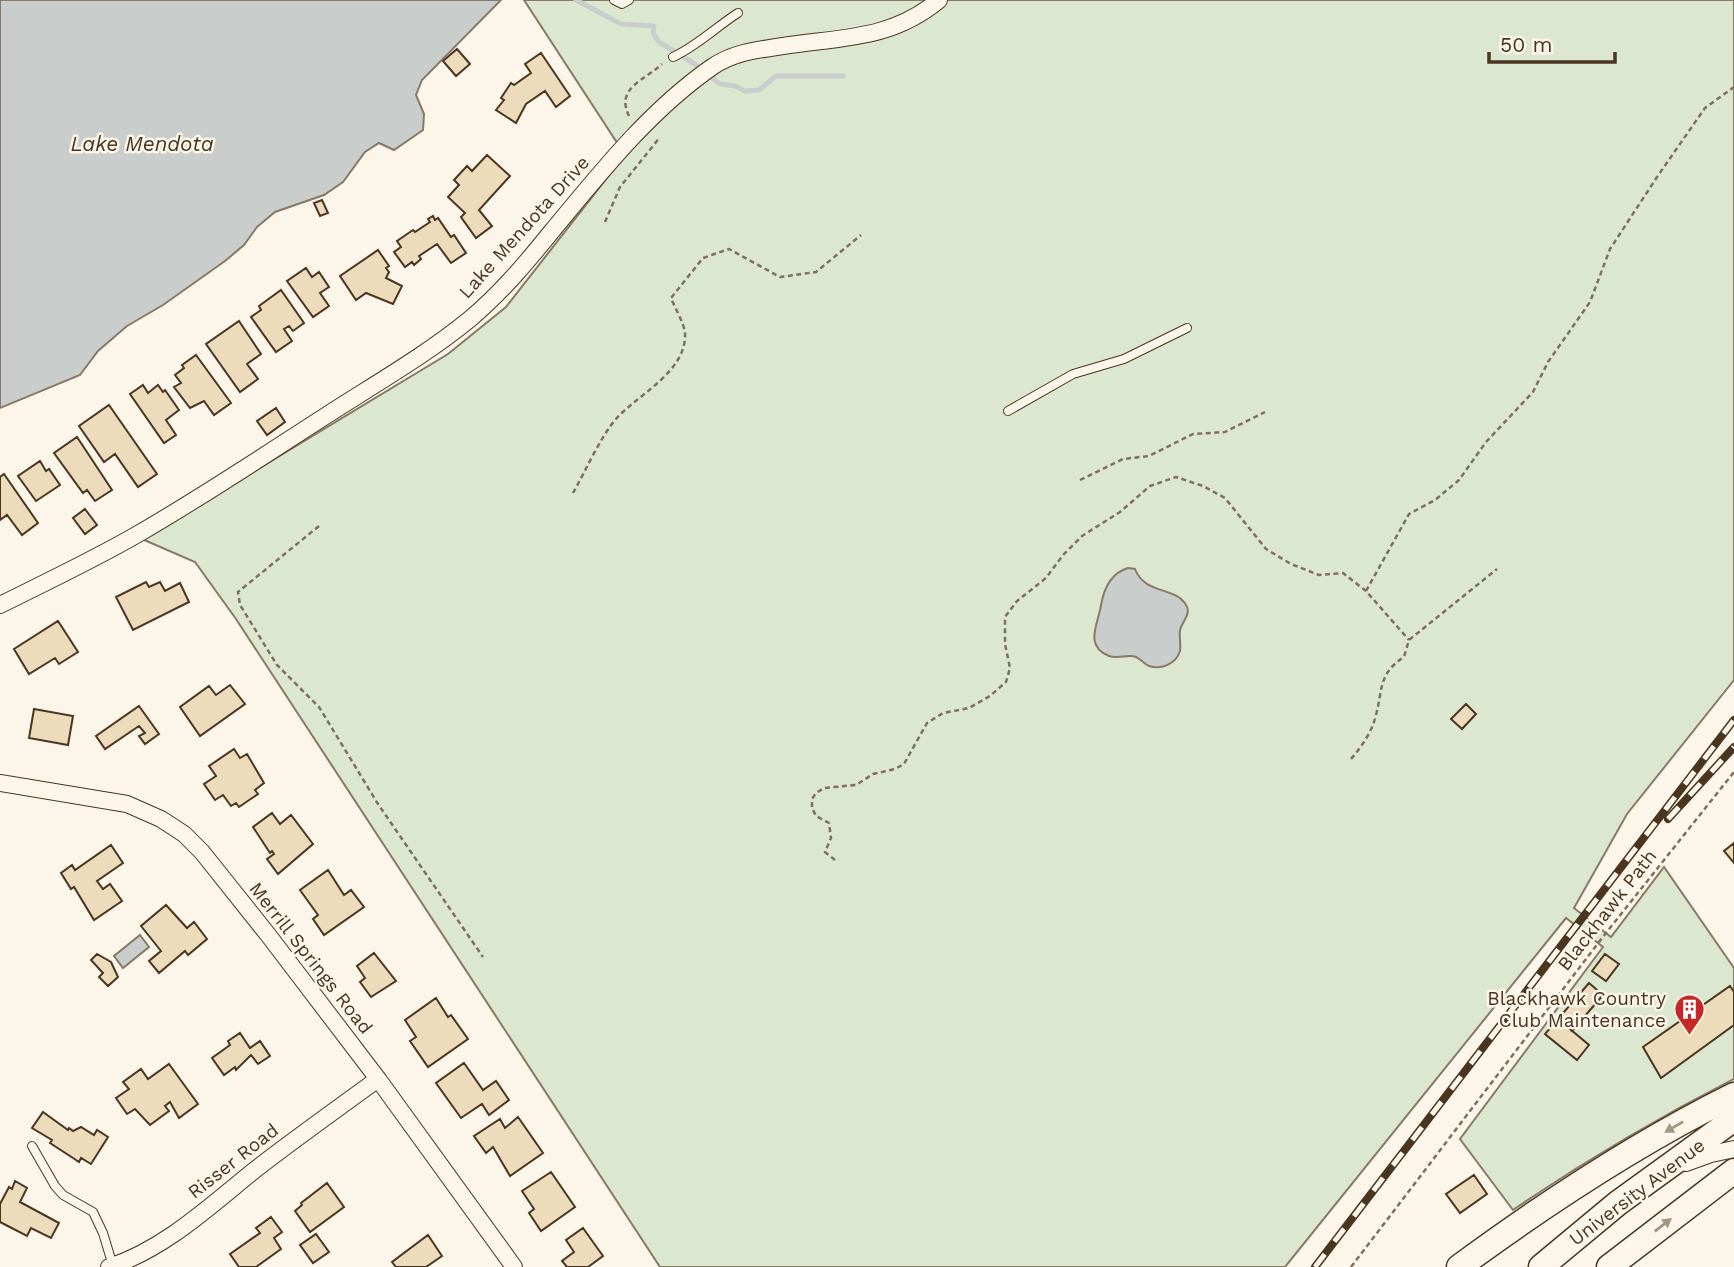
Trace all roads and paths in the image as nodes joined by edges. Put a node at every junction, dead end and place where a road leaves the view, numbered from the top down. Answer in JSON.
{"nodes":[{"id":1,"x":614,"y":0,"type":"edge"},
{"id":2,"x":629,"y":0,"type":"edge"},
{"id":3,"x":939,"y":0,"type":"edge"},
{"id":4,"x":738,"y":13,"type":"dead end"},
{"id":5,"x":673,"y":57,"type":"dead end"},
{"id":6,"x":1734,"y":87,"type":"edge"},
{"id":7,"x":861,"y":235,"type":"dead end"},
{"id":8,"x":1187,"y":328,"type":"dead end"},
{"id":9,"x":1008,"y":411,"type":"dead end"},
{"id":10,"x":1265,"y":412,"type":"dead end"},
{"id":11,"x":1080,"y":480,"type":"dead end"},
{"id":12,"x":573,"y":493,"type":"dead end"},
{"id":13,"x":319,"y":526,"type":"dead end"},
{"id":14,"x":1497,"y":569,"type":"dead end"},
{"id":15,"x":1366,"y":591,"type":"junction"},
{"id":16,"x":0,"y":605,"type":"edge"},
{"id":17,"x":1409,"y":640,"type":"junction"},
{"id":18,"x":1351,"y":759,"type":"dead end"},
{"id":19,"x":1734,"y":772,"type":"edge"},
{"id":20,"x":0,"y":783,"type":"edge"},
{"id":21,"x":835,"y":860,"type":"dead end"},
{"id":22,"x":483,"y":957,"type":"dead end"},
{"id":23,"x":377,"y":1079,"type":"junction"},
{"id":24,"x":1734,"y":1095,"type":"edge"},
{"id":25,"x":1734,"y":1119,"type":"edge"},
{"id":26,"x":32,"y":1146,"type":"dead end"},
{"id":27,"x":1734,"y":1149,"type":"edge"},
{"id":28,"x":1734,"y":1171,"type":"edge"},
{"id":29,"x":1652,"y":1178,"type":"junction"},
{"id":30,"x":111,"y":1266,"type":"edge"},
{"id":31,"x":514,"y":1267,"type":"edge"},
{"id":32,"x":1352,"y":1267,"type":"edge"},
{"id":33,"x":1459,"y":1267,"type":"edge"},
{"id":34,"x":1541,"y":1267,"type":"edge"},
{"id":35,"x":1609,"y":1267,"type":"edge"}],
"edges":[{"from":1,"to":2,"type":"lane"},
{"from":3,"to":16,"type":"street","name":"Lake Mendota Drive"},
{"from":4,"to":5,"type":"lane"},
{"from":6,"to":15,"type":"path"},
{"from":7,"to":12,"type":"path"},
{"from":8,"to":9,"type":"lane"},
{"from":10,"to":11,"type":"path"},
{"from":13,"to":22,"type":"path"},
{"from":14,"to":17,"type":"path"},
{"from":15,"to":17,"type":"path"},
{"from":15,"to":21,"type":"path"},
{"from":17,"to":18,"type":"path"},
{"from":19,"to":32,"type":"path","name":"Blackhawk Path"},
{"from":20,"to":23,"type":"street","name":"Merrill Springs Road"},
{"from":23,"to":30,"type":"street","name":"Risser Road"},
{"from":23,"to":31,"type":"street","name":"Merrill Springs Road"},
{"from":24,"to":33,"type":"main road","one_way":true},
{"from":25,"to":29,"type":"main road","name":"University Avenue"},
{"from":26,"to":30,"type":"lane"},
{"from":27,"to":29,"type":"street"},
{"from":35,"to":28,"type":"main road","one_way":true},
{"from":29,"to":34,"type":"main road","name":"University Avenue"}]}
